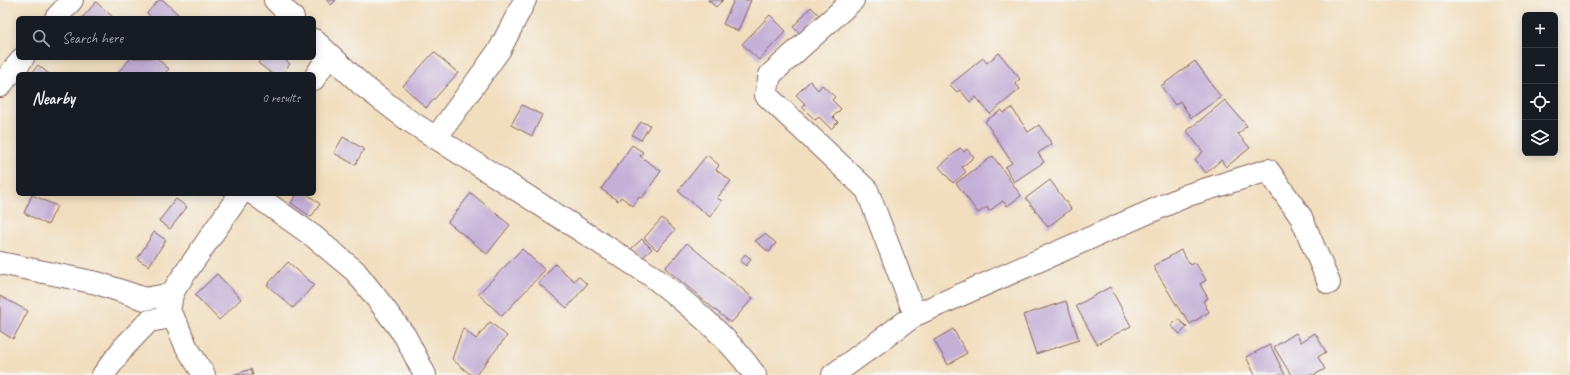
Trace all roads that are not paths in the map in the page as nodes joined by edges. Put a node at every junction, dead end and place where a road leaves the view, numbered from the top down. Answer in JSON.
{"nodes":[{"id":1,"x":72,"y":0,"type":"edge"},
{"id":2,"x":275,"y":0,"type":"edge"},
{"id":3,"x":525,"y":0,"type":"edge"},
{"id":4,"x":853,"y":0,"type":"edge"},
{"id":5,"x":58,"y":16,"type":"edge"},
{"id":6,"x":291,"y":16,"type":"edge"},
{"id":7,"x":316,"y":42,"type":"edge"},
{"id":8,"x":329,"y":55,"type":"junction"},
{"id":9,"x":21,"y":60,"type":"edge"},
{"id":10,"x":316,"y":76,"type":"edge"},
{"id":11,"x":0,"y":86,"type":"edge"},
{"id":12,"x":436,"y":138,"type":"junction"},
{"id":13,"x":239,"y":196,"type":"edge"},
{"id":14,"x":257,"y":196,"type":"edge"},
{"id":15,"x":0,"y":263,"type":"edge"},
{"id":16,"x":1329,"y":283,"type":"dead end"},
{"id":17,"x":145,"y":299,"type":"junction"},
{"id":18,"x":171,"y":303,"type":"junction"},
{"id":19,"x":915,"y":315,"type":"junction"},
{"id":20,"x":149,"y":321,"type":"junction"},
{"id":21,"x":103,"y":375,"type":"edge"},
{"id":22,"x":204,"y":375,"type":"edge"},
{"id":23,"x":426,"y":375,"type":"edge"},
{"id":24,"x":755,"y":375,"type":"edge"},
{"id":25,"x":833,"y":375,"type":"edge"}],
"edges":[{"from":1,"to":5,"type":"street"},
{"from":2,"to":6,"type":"street"},
{"from":3,"to":12,"type":"street"},
{"from":4,"to":19,"type":"street"},
{"from":7,"to":8,"type":"street"},
{"from":8,"to":10,"type":"street"},
{"from":8,"to":12,"type":"street"},
{"from":9,"to":11,"type":"street"},
{"from":12,"to":24,"type":"street"},
{"from":13,"to":18,"type":"street"},
{"from":14,"to":23,"type":"street"},
{"from":15,"to":17,"type":"street"},
{"from":16,"to":19,"type":"street"},
{"from":17,"to":18,"type":"street"},
{"from":17,"to":20,"type":"street"},
{"from":18,"to":20,"type":"street"},
{"from":18,"to":22,"type":"street"},
{"from":19,"to":25,"type":"street"},
{"from":20,"to":21,"type":"street"}]}
